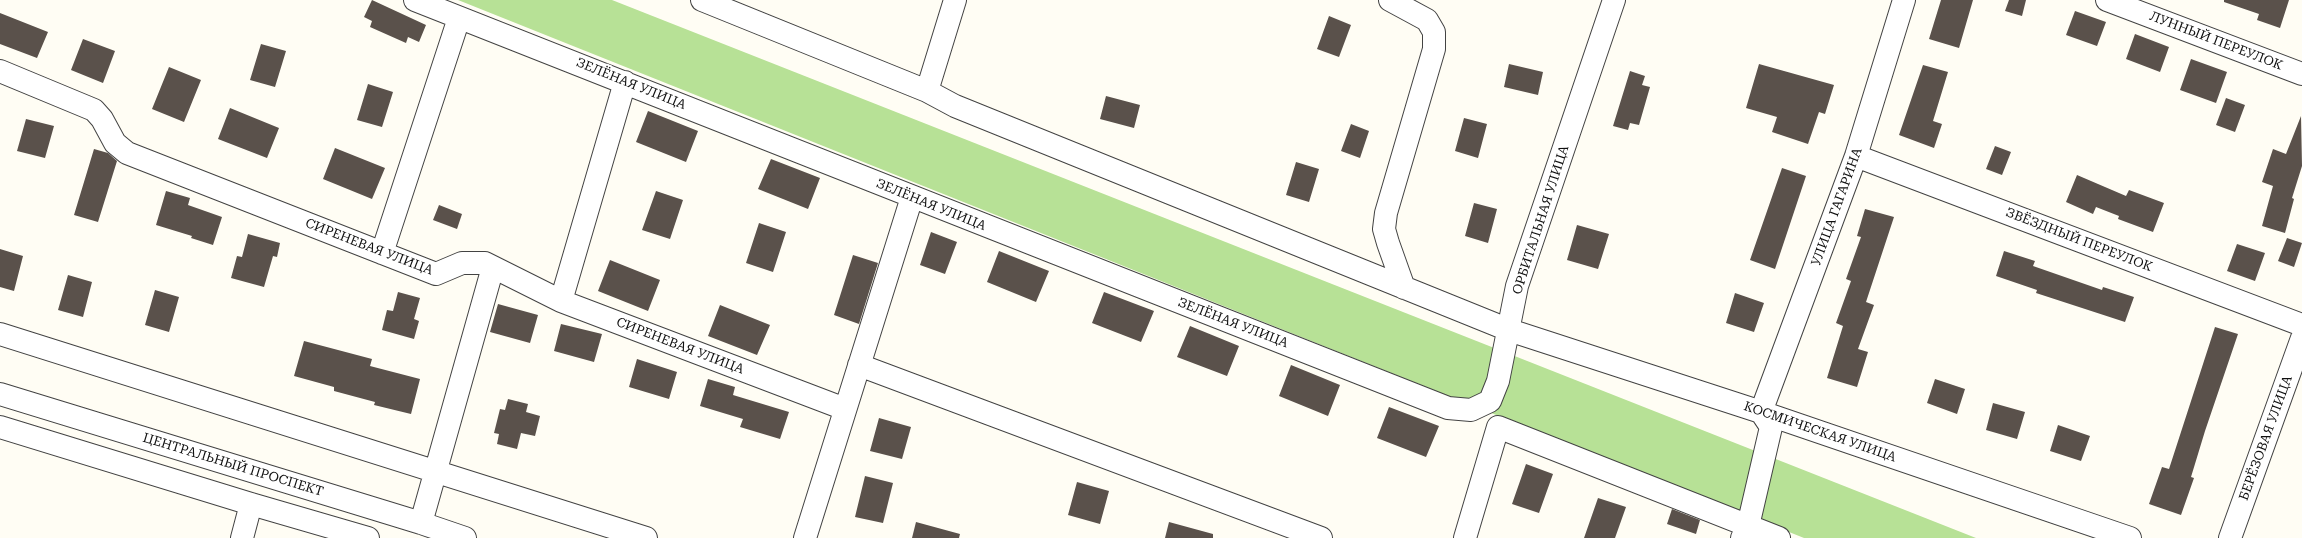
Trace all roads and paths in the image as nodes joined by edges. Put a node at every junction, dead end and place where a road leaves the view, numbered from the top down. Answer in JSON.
{"nodes":[{"id":1,"x":415,"y":0,"type":"edge"},
{"id":2,"x":702,"y":0,"type":"edge"},
{"id":3,"x":956,"y":0,"type":"edge"},
{"id":4,"x":1390,"y":0,"type":"edge"},
{"id":5,"x":1614,"y":0,"type":"edge"},
{"id":6,"x":1904,"y":0,"type":"edge"},
{"id":7,"x":2107,"y":0,"type":"edge"},
{"id":8,"x":459,"y":18,"type":"junction"},
{"id":9,"x":0,"y":71,"type":"edge"},
{"id":10,"x":2302,"y":74,"type":"edge"},
{"id":11,"x":625,"y":82,"type":"junction"},
{"id":12,"x":927,"y":91,"type":"junction"},
{"id":13,"x":1856,"y":156,"type":"junction"},
{"id":14,"x":912,"y":197,"type":"junction"},
{"id":15,"x":382,"y":253,"type":"junction"},
{"id":16,"x":493,"y":266,"type":"junction"},
{"id":17,"x":1404,"y":288,"type":"junction"},
{"id":18,"x":561,"y":301,"type":"junction"},
{"id":19,"x":2302,"y":325,"type":"edge"},
{"id":20,"x":1510,"y":330,"type":"junction"},
{"id":21,"x":0,"y":334,"type":"edge"},
{"id":22,"x":2302,"y":338,"type":"edge"},
{"id":23,"x":859,"y":365,"type":"junction"},
{"id":24,"x":0,"y":394,"type":"edge"},
{"id":25,"x":846,"y":409,"type":"junction"},
{"id":26,"x":1471,"y":410,"type":"junction"},
{"id":27,"x":1761,"y":412,"type":"junction"},
{"id":28,"x":0,"y":427,"type":"edge"},
{"id":29,"x":1498,"y":427,"type":"junction"},
{"id":30,"x":436,"y":472,"type":"junction"},
{"id":31,"x":251,"y":504,"type":"junction"},
{"id":32,"x":431,"y":530,"type":"edge"},
{"id":33,"x":1745,"y":532,"type":"edge"},
{"id":34,"x":242,"y":538,"type":"edge"},
{"id":35,"x":368,"y":538,"type":"edge"},
{"id":36,"x":465,"y":538,"type":"edge"},
{"id":37,"x":646,"y":538,"type":"edge"},
{"id":38,"x":805,"y":538,"type":"edge"},
{"id":39,"x":1321,"y":538,"type":"edge"},
{"id":40,"x":1465,"y":538,"type":"edge"},
{"id":41,"x":1779,"y":538,"type":"edge"},
{"id":42,"x":2130,"y":538,"type":"edge"},
{"id":43,"x":2230,"y":538,"type":"edge"}],
"edges":[{"from":1,"to":8,"type":"street","name":"ЗЕЛЁНАЯ УЛИЦА"},
{"from":2,"to":12,"type":"street","name":"КОСМИЧЕСКАЯ УЛИЦА"},
{"from":3,"to":12,"type":"street"},
{"from":4,"to":17,"type":"street"},
{"from":5,"to":20,"type":"street","name":"ОРБИТАЛЬНАЯ УЛИЦА"},
{"from":6,"to":13,"type":"street","name":"УЛИЦА ГАГАРИНА"},
{"from":7,"to":10,"type":"street","name":"ЛУННЫЙ ПЕРЕУЛОК"},
{"from":8,"to":11,"type":"street","name":"ЗЕЛЁНАЯ УЛИЦА"},
{"from":8,"to":15,"type":"street"},
{"from":9,"to":15,"type":"street","name":"СИРЕНЕВАЯ УЛИЦА"},
{"from":11,"to":14,"type":"street","name":"ЗЕЛЁНАЯ УЛИЦА"},
{"from":11,"to":18,"type":"street"},
{"from":12,"to":17,"type":"street","name":"КОСМИЧЕСКАЯ УЛИЦА"},
{"from":13,"to":19,"type":"street","name":"ЗВЁЗДНЫЙ ПЕРЕУЛОК"},
{"from":13,"to":27,"type":"street","name":"УЛИЦА ГАГАРИНА"},
{"from":14,"to":23,"type":"street"},
{"from":14,"to":26,"type":"street","name":"ЗЕЛЁНАЯ УЛИЦА"},
{"from":15,"to":16,"type":"street","name":"СИРЕНЕВАЯ УЛИЦА"},
{"from":16,"to":18,"type":"street","name":"СИРЕНЕВАЯ УЛИЦА"},
{"from":16,"to":30,"type":"street"},
{"from":17,"to":20,"type":"street","name":"КОСМИЧЕСКАЯ УЛИЦА"},
{"from":18,"to":25,"type":"street","name":"СИРЕНЕВАЯ УЛИЦА"},
{"from":20,"to":26,"type":"street","name":"ОРБИТАЛЬНАЯ УЛИЦА"},
{"from":20,"to":27,"type":"street","name":"КОСМИЧЕСКАЯ УЛИЦА"},
{"from":21,"to":30,"type":"street"},
{"from":22,"to":43,"type":"street","name":"БЕРЁЗОВАЯ УЛИЦА"},
{"from":23,"to":25,"type":"street"},
{"from":23,"to":39,"type":"street"},
{"from":24,"to":32,"type":"street","name":"ЦЕНТРАЛЬНЫЙ ПРОСПЕКТ"},
{"from":25,"to":38,"type":"street"},
{"from":26,"to":29,"type":"street"},
{"from":27,"to":33,"type":"street"},
{"from":27,"to":42,"type":"street","name":"КОСМИЧЕСКАЯ УЛИЦА"},
{"from":28,"to":31,"type":"street"},
{"from":29,"to":33,"type":"street"},
{"from":29,"to":40,"type":"street"},
{"from":30,"to":32,"type":"street"},
{"from":30,"to":37,"type":"street"},
{"from":31,"to":34,"type":"street"},
{"from":31,"to":35,"type":"street"},
{"from":32,"to":36,"type":"street","name":"ЦЕНТРАЛЬНЫЙ ПРОСПЕКТ"},
{"from":33,"to":41,"type":"street"}]}
